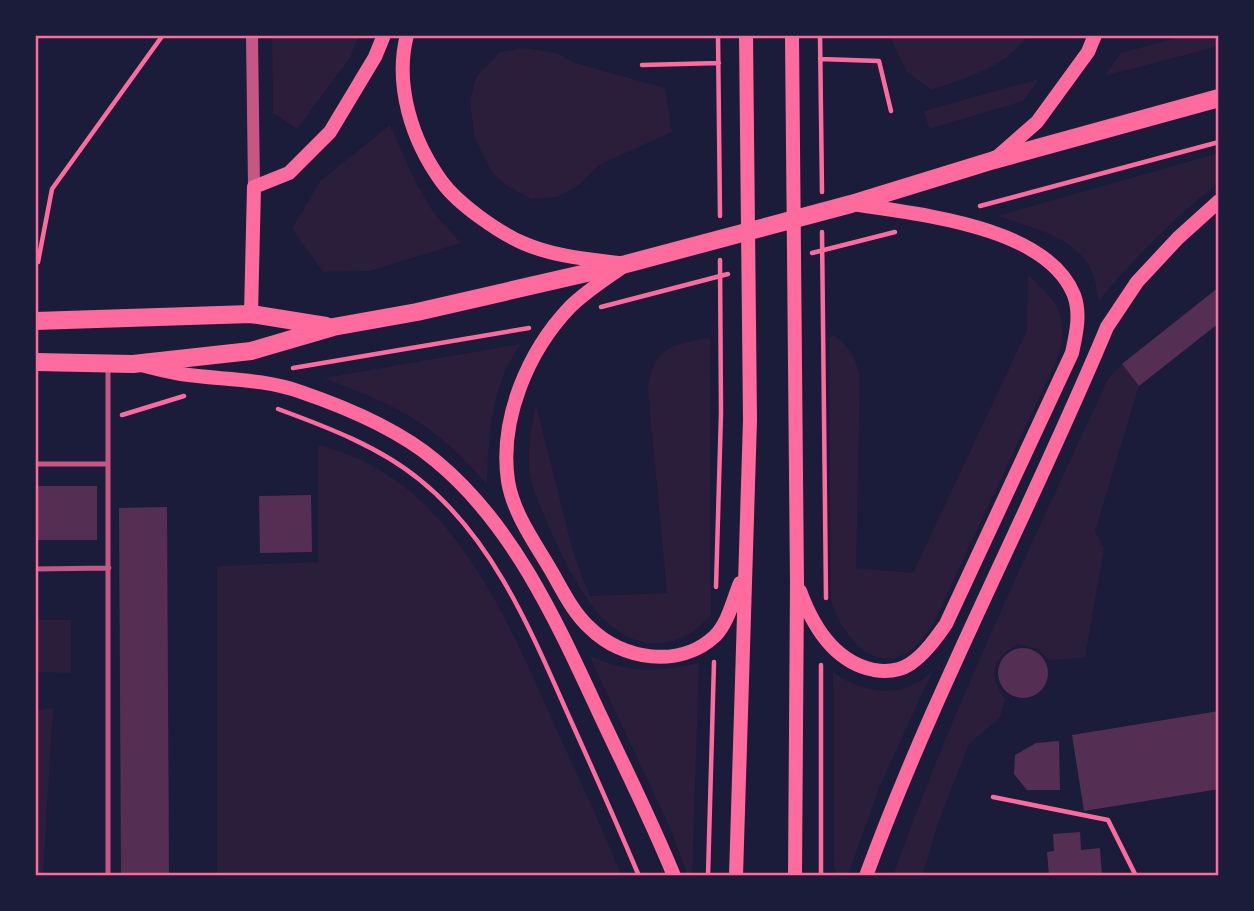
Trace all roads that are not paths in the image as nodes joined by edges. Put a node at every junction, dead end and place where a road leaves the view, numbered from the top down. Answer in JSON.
{"nodes":[{"id":1,"x":252,"y":35,"type":"edge"},
{"id":2,"x":384,"y":35,"type":"edge"},
{"id":3,"x":407,"y":35,"type":"edge"},
{"id":4,"x":746,"y":35,"type":"edge"},
{"id":5,"x":792,"y":35,"type":"edge"},
{"id":6,"x":1094,"y":35,"type":"edge"},
{"id":7,"x":1219,"y":98,"type":"edge"},
{"id":8,"x":994,"y":160,"type":"junction"},
{"id":9,"x":254,"y":187,"type":"junction"},
{"id":10,"x":1219,"y":201,"type":"edge"},
{"id":11,"x":851,"y":204,"type":"junction"},
{"id":12,"x":626,"y":264,"type":"junction"},
{"id":13,"x":251,"y":314,"type":"junction"},
{"id":14,"x":35,"y":321,"type":"edge"},
{"id":15,"x":333,"y":327,"type":"junction"},
{"id":16,"x":35,"y":362,"type":"edge"},
{"id":17,"x":108,"y":363,"type":"junction"},
{"id":18,"x":133,"y":363,"type":"junction"},
{"id":19,"x":35,"y":464,"type":"edge"},
{"id":20,"x":108,"y":464,"type":"junction"},
{"id":21,"x":109,"y":568,"type":"junction"},
{"id":22,"x":35,"y":569,"type":"edge"},
{"id":23,"x":744,"y":572,"type":"junction"},
{"id":24,"x":797,"y":584,"type":"junction"},
{"id":25,"x":108,"y":876,"type":"edge"},
{"id":26,"x":674,"y":876,"type":"edge"},
{"id":27,"x":736,"y":876,"type":"edge"},
{"id":28,"x":794,"y":876,"type":"edge"},
{"id":29,"x":866,"y":876,"type":"edge"}],
"edges":[{"from":1,"to":9,"type":"street"},
{"from":2,"to":9,"type":"main road"},
{"from":3,"to":12,"type":"main road"},
{"from":4,"to":23,"type":"main road"},
{"from":5,"to":24,"type":"main road"},
{"from":6,"to":8,"type":"main road"},
{"from":7,"to":8,"type":"main road"},
{"from":8,"to":11,"type":"main road"},
{"from":9,"to":13,"type":"main road"},
{"from":10,"to":29,"type":"main road"},
{"from":11,"to":12,"type":"main road"},
{"from":11,"to":24,"type":"main road"},
{"from":12,"to":15,"type":"main road"},
{"from":12,"to":23,"type":"main road"},
{"from":13,"to":14,"type":"main road"},
{"from":13,"to":15,"type":"main road"},
{"from":15,"to":18,"type":"main road"},
{"from":16,"to":17,"type":"main road"},
{"from":17,"to":18,"type":"main road"},
{"from":17,"to":20,"type":"lane"},
{"from":18,"to":26,"type":"main road"},
{"from":19,"to":20,"type":"lane"},
{"from":20,"to":21,"type":"lane"},
{"from":21,"to":22,"type":"lane"},
{"from":21,"to":25,"type":"lane"},
{"from":23,"to":27,"type":"main road"},
{"from":24,"to":28,"type":"main road"}]}
